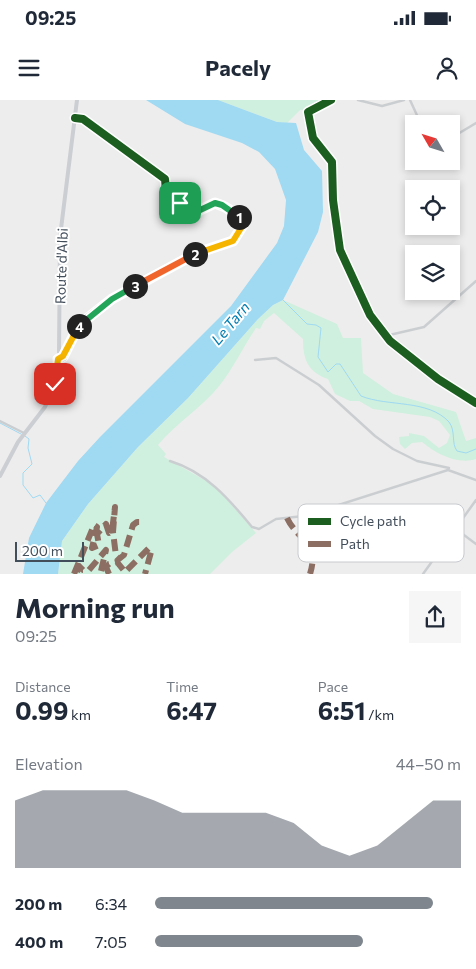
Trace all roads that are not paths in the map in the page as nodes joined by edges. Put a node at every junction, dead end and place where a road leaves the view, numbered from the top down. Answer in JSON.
{"nodes":[{"id":1,"x":77,"y":100,"type":"edge"},
{"id":2,"x":331,"y":100,"type":"edge"},
{"id":3,"x":358,"y":100,"type":"edge"},
{"id":4,"x":404,"y":100,"type":"edge"},
{"id":5,"x":410,"y":100,"type":"edge"},
{"id":6,"x":417,"y":115,"type":"edge"},
{"id":7,"x":75,"y":118,"type":"junction"},
{"id":8,"x":476,"y":124,"type":"edge"},
{"id":9,"x":460,"y":133,"type":"edge"},
{"id":10,"x":476,"y":281,"type":"edge"},
{"id":11,"x":385,"y":336,"type":"junction"},
{"id":12,"x":58,"y":359,"type":"junction"},
{"id":13,"x":255,"y":360,"type":"dead end"},
{"id":14,"x":476,"y":403,"type":"edge"},
{"id":15,"x":0,"y":421,"type":"edge"},
{"id":16,"x":24,"y":433,"type":"junction"},
{"id":17,"x":170,"y":462,"type":"dead end"},
{"id":18,"x":450,"y":470,"type":"junction"},
{"id":19,"x":0,"y":476,"type":"edge"},
{"id":20,"x":476,"y":480,"type":"edge"},
{"id":21,"x":476,"y":500,"type":"edge"},
{"id":22,"x":342,"y":504,"type":"edge"},
{"id":23,"x":298,"y":517,"type":"edge"},
{"id":24,"x":464,"y":517,"type":"edge"},
{"id":25,"x":464,"y":535,"type":"edge"},
{"id":26,"x":476,"y":544,"type":"edge"},
{"id":27,"x":432,"y":562,"type":"edge"},
{"id":28,"x":423,"y":574,"type":"edge"}],
"edges":[{"from":1,"to":7,"type":"street","name":"Route d'Albi"},
{"from":2,"to":11,"type":"street"},
{"from":3,"to":4,"type":"street"},
{"from":5,"to":6,"type":"street"},
{"from":7,"to":12,"type":"street","name":"Route d'Albi"},
{"from":7,"to":12,"type":"street"},
{"from":8,"to":9,"type":"street"},
{"from":10,"to":11,"type":"street"},
{"from":11,"to":14,"type":"street"},
{"from":12,"to":16,"type":"street","name":"Route d'Albi"},
{"from":13,"to":18,"type":"street"},
{"from":15,"to":16,"type":"street"},
{"from":16,"to":19,"type":"street","name":"Route d'Albi"},
{"from":17,"to":23,"type":"street"},
{"from":18,"to":20,"type":"street"},
{"from":18,"to":22,"type":"street"},
{"from":21,"to":24,"type":"street"},
{"from":25,"to":26,"type":"street"},
{"from":27,"to":28,"type":"street"}]}
